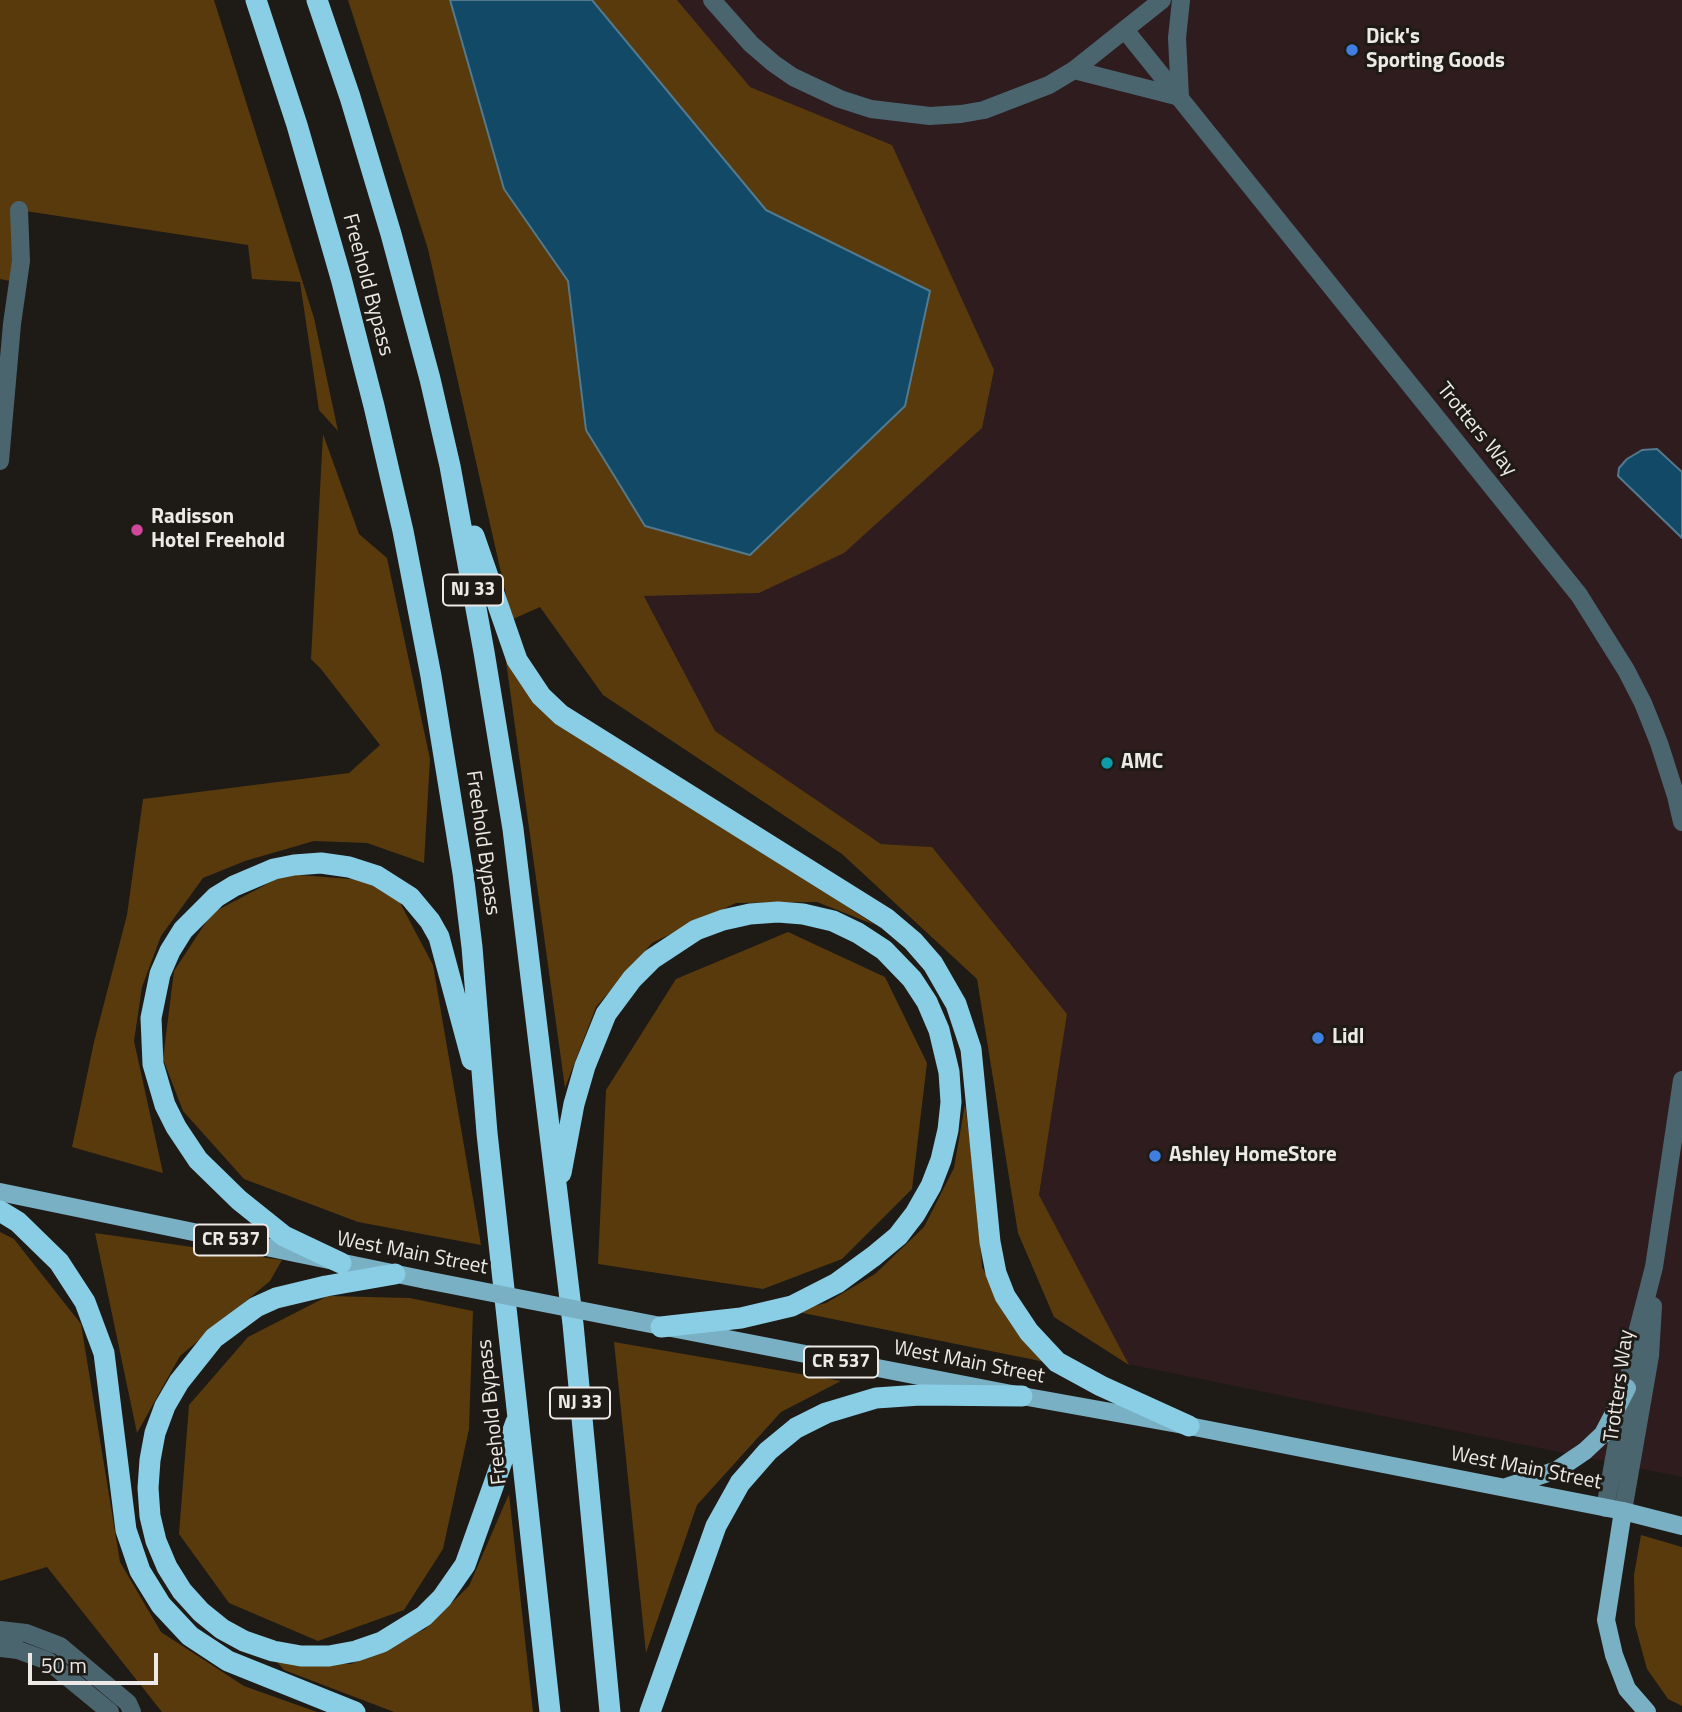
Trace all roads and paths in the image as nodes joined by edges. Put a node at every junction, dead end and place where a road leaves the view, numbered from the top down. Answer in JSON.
{"nodes":[{"id":1,"x":256,"y":0,"type":"edge"},
{"id":2,"x":317,"y":0,"type":"edge"},
{"id":3,"x":712,"y":0,"type":"edge"},
{"id":4,"x":1162,"y":0,"type":"edge"},
{"id":5,"x":1181,"y":0,"type":"edge"},
{"id":6,"x":1125,"y":30,"type":"junction"},
{"id":7,"x":1074,"y":70,"type":"junction"},
{"id":8,"x":1180,"y":97,"type":"junction"},
{"id":9,"x":19,"y":210,"type":"dead end"},
{"id":10,"x":0,"y":461,"type":"edge"},
{"id":11,"x":450,"y":466,"type":"junction"},
{"id":12,"x":1682,"y":822,"type":"edge"},
{"id":13,"x":1682,"y":1080,"type":"edge"},
{"id":14,"x":486,"y":1115,"type":"junction"},
{"id":15,"x":0,"y":1177,"type":"edge"},
{"id":16,"x":0,"y":1192,"type":"edge"},
{"id":17,"x":20,"y":1196,"type":"junction"},
{"id":18,"x":556,"y":1196,"type":"junction"},
{"id":19,"x":0,"y":1211,"type":"edge"},
{"id":20,"x":341,"y":1263,"type":"junction"},
{"id":21,"x":1654,"y":1267,"type":"junction"},
{"id":22,"x":395,"y":1274,"type":"junction"},
{"id":23,"x":661,"y":1327,"type":"junction"},
{"id":24,"x":1627,"y":1388,"type":"junction"},
{"id":25,"x":1022,"y":1396,"type":"junction"},
{"id":26,"x":518,"y":1417,"type":"junction"},
{"id":27,"x":1189,"y":1426,"type":"junction"},
{"id":28,"x":1503,"y":1488,"type":"junction"},
{"id":29,"x":1605,"y":1508,"type":"junction"},
{"id":30,"x":1623,"y":1511,"type":"junction"},
{"id":31,"x":1682,"y":1526,"type":"edge"},
{"id":32,"x":0,"y":1630,"type":"edge"},
{"id":33,"x":0,"y":1648,"type":"edge"},
{"id":34,"x":110,"y":1712,"type":"edge"},
{"id":35,"x":132,"y":1712,"type":"edge"},
{"id":36,"x":355,"y":1712,"type":"edge"},
{"id":37,"x":550,"y":1712,"type":"edge"},
{"id":38,"x":610,"y":1712,"type":"edge"},
{"id":39,"x":650,"y":1712,"type":"edge"},
{"id":40,"x":1647,"y":1712,"type":"edge"}],
"edges":[{"from":1,"to":14,"type":"highway","name":"Freehold Bypass","number":"NJ 33"},
{"from":2,"to":11,"type":"highway","name":"Freehold Bypass","number":"NJ 33"},
{"from":3,"to":7,"type":"street"},
{"from":4,"to":6,"type":"street"},
{"from":5,"to":8,"type":"street"},
{"from":6,"to":7,"type":"street"},
{"from":6,"to":8,"type":"street","name":"Trotters Way"},
{"from":7,"to":8,"type":"street"},
{"from":8,"to":12,"type":"street","name":"Trotters Way"},
{"from":9,"to":10,"type":"street"},
{"from":11,"to":18,"type":"highway","name":"Freehold Bypass","number":"NJ 33"},
{"from":11,"to":27,"type":"highway"},
{"from":13,"to":21,"type":"street","name":"Trotters Way"},
{"from":14,"to":20,"type":"highway"},
{"from":14,"to":26,"type":"highway","name":"Freehold Bypass","number":"NJ 33"},
{"from":15,"to":17,"type":"main road"},
{"from":16,"to":17,"type":"main road","name":"West Main Street","number":"CR 537"},
{"from":17,"to":20,"type":"main road","name":"West Main Street","number":"CR 537"},
{"from":18,"to":23,"type":"highway"},
{"from":18,"to":38,"type":"highway","name":"Freehold Bypass","number":"NJ 33"},
{"from":19,"to":36,"type":"highway"},
{"from":20,"to":22,"type":"main road","name":"West Main Street","number":"CR 537"},
{"from":21,"to":24,"type":"street","name":"Trotters Way"},
{"from":21,"to":30,"type":"street","name":"Trotters Way"},
{"from":22,"to":23,"type":"main road","name":"West Main Street","number":"CR 537","bridge":true},
{"from":22,"to":26,"type":"highway"},
{"from":23,"to":25,"type":"main road","name":"West Main Street","number":"CR 537"},
{"from":24,"to":28,"type":"main road"},
{"from":24,"to":29,"type":"street","name":"Trotters Way"},
{"from":25,"to":27,"type":"main road","name":"West Main Street","number":"CR 537"},
{"from":25,"to":39,"type":"highway"},
{"from":26,"to":37,"type":"highway","name":"Freehold Bypass","number":"NJ 33"},
{"from":27,"to":28,"type":"main road","name":"West Main Street","number":"CR 537"},
{"from":28,"to":29,"type":"main road","name":"West Main Street","number":"CR 537"},
{"from":29,"to":30,"type":"main road","name":"West Main Street","number":"CR 537"},
{"from":30,"to":31,"type":"main road","name":"West Main Street","number":"CR 537"},
{"from":30,"to":40,"type":"main road"},
{"from":32,"to":35,"type":"street"},
{"from":33,"to":34,"type":"street"}]}
